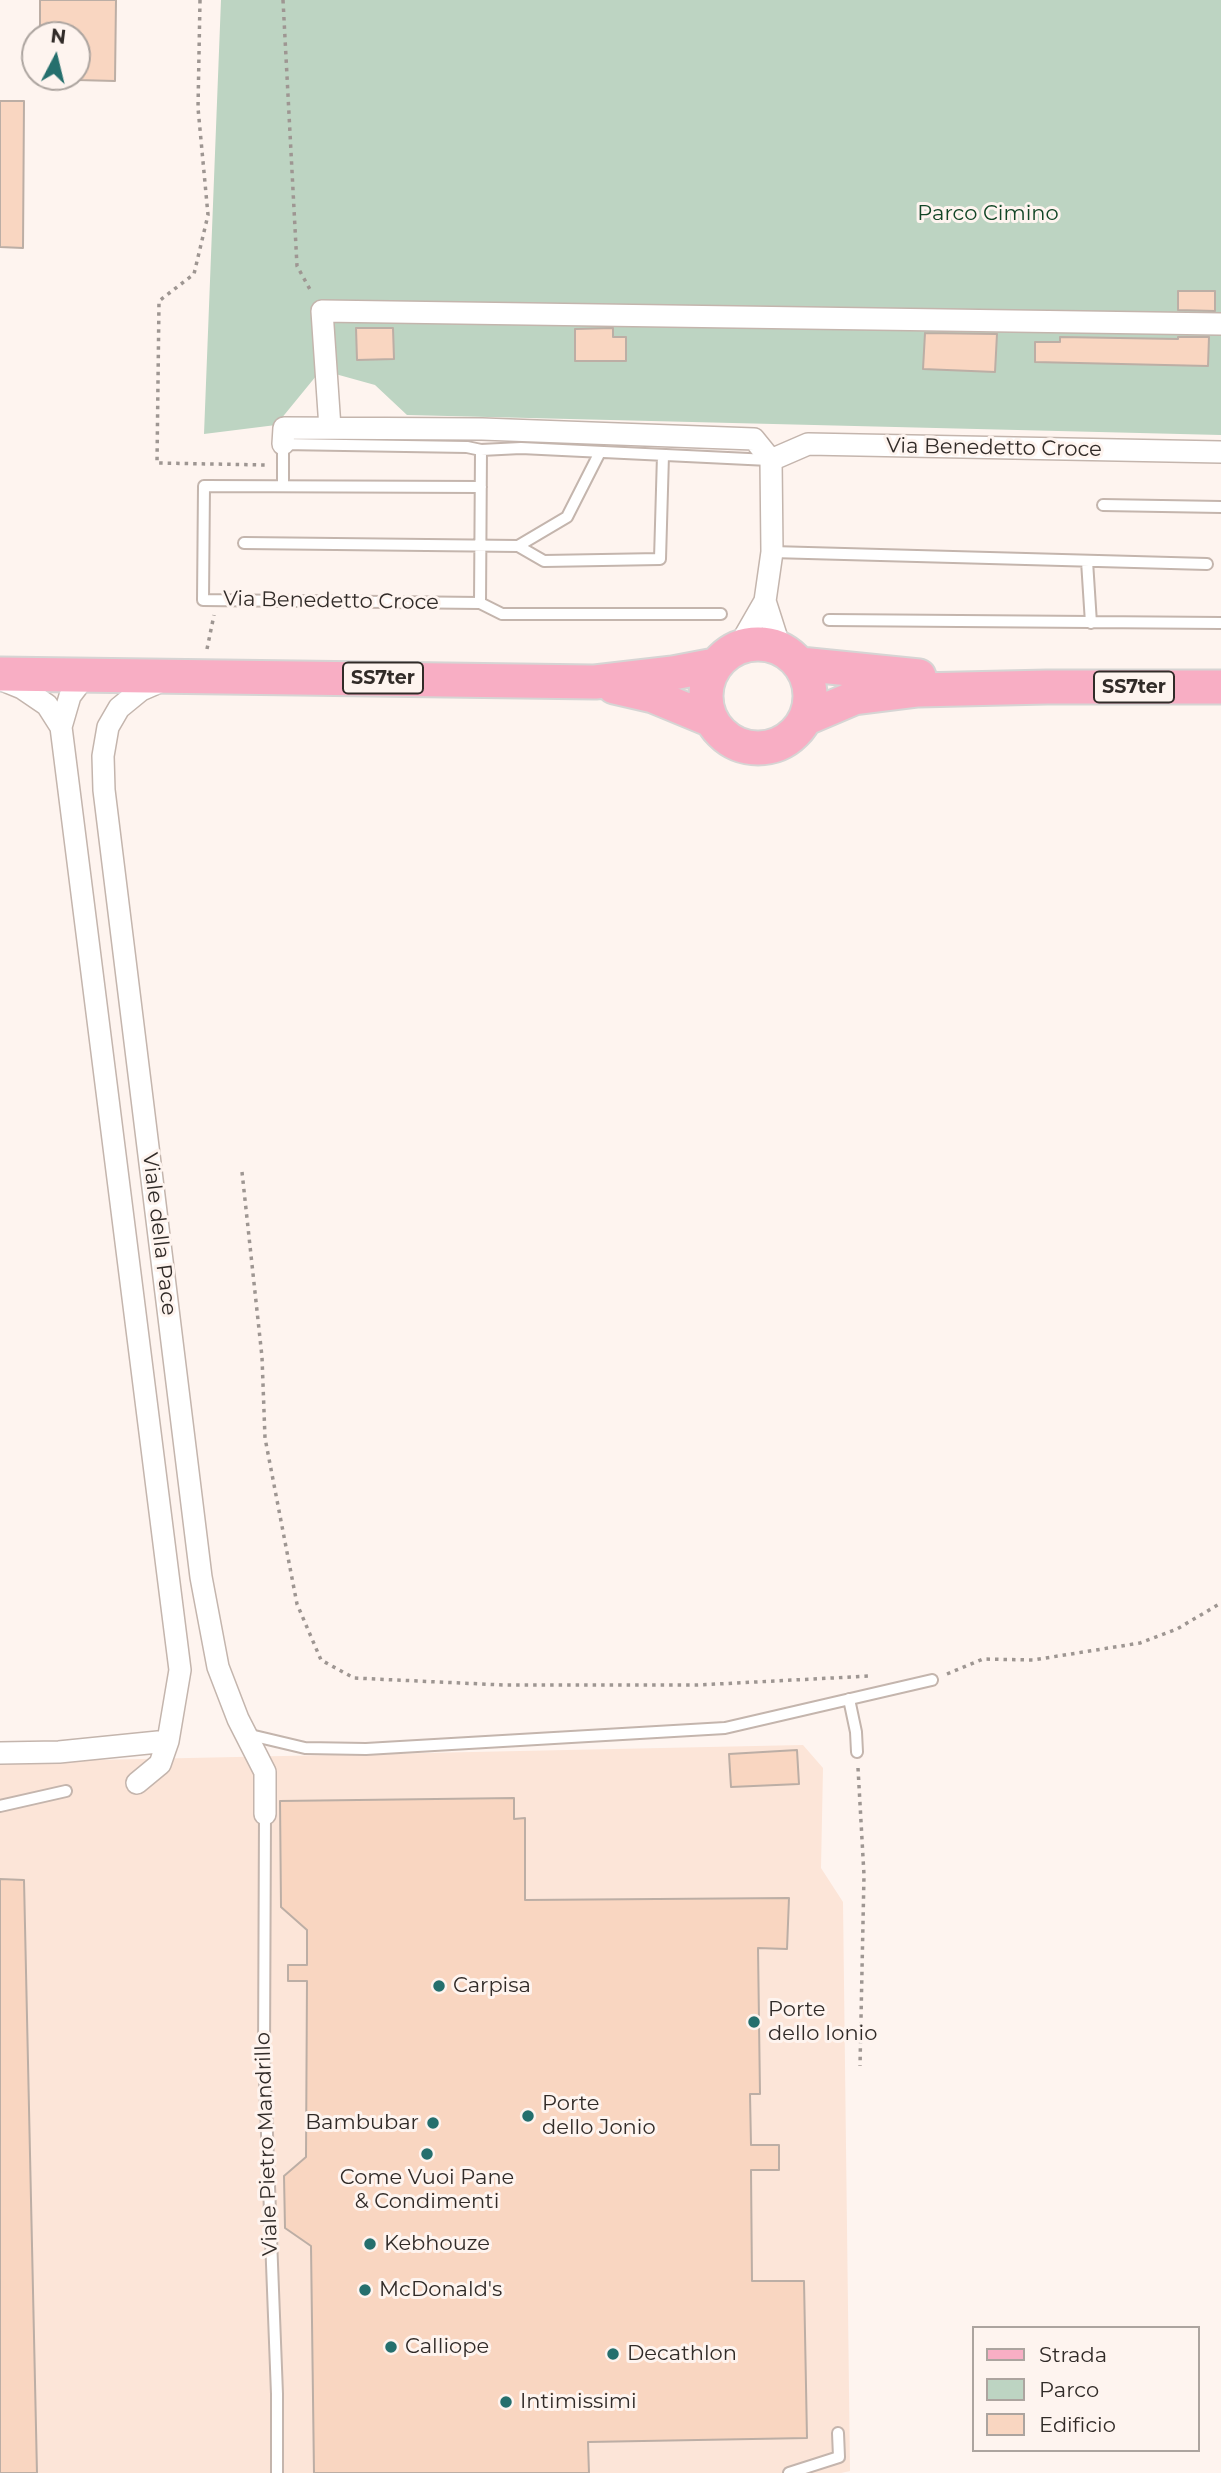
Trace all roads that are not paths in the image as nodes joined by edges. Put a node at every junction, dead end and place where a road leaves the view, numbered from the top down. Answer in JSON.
{"nodes":[{"id":1,"x":1221,"y":324,"type":"edge"},
{"id":2,"x":330,"y":428,"type":"junction"},
{"id":3,"x":283,"y":444,"type":"junction"},
{"id":4,"x":481,"y":450,"type":"junction"},
{"id":5,"x":600,"y":452,"type":"junction"},
{"id":6,"x":1221,"y":452,"type":"edge"},
{"id":7,"x":663,"y":455,"type":"junction"},
{"id":8,"x":771,"y":460,"type":"junction"},
{"id":9,"x":283,"y":486,"type":"junction"},
{"id":10,"x":481,"y":487,"type":"junction"},
{"id":11,"x":1103,"y":505,"type":"dead end"},
{"id":12,"x":1221,"y":507,"type":"edge"},
{"id":13,"x":244,"y":543,"type":"dead end"},
{"id":14,"x":518,"y":545,"type":"junction"},
{"id":15,"x":481,"y":546,"type":"junction"},
{"id":16,"x":772,"y":552,"type":"junction"},
{"id":17,"x":1087,"y":561,"type":"junction"},
{"id":18,"x":1207,"y":564,"type":"dead end"},
{"id":19,"x":765,"y":601,"type":"junction"},
{"id":20,"x":480,"y":603,"type":"junction"},
{"id":21,"x":721,"y":614,"type":"dead end"},
{"id":22,"x":829,"y":620,"type":"dead end"},
{"id":23,"x":1221,"y":623,"type":"edge"},
{"id":24,"x":1091,"y":624,"type":"junction"},
{"id":25,"x":726,"y":656,"type":"junction"},
{"id":26,"x":790,"y":656,"type":"junction"},
{"id":27,"x":86,"y":675,"type":"junction"},
{"id":28,"x":0,"y":676,"type":"edge"},
{"id":29,"x":186,"y":676,"type":"junction"},
{"id":30,"x":595,"y":682,"type":"junction"},
{"id":31,"x":1047,"y":687,"type":"junction"},
{"id":32,"x":1221,"y":687,"type":"edge"},
{"id":33,"x":807,"y":718,"type":"junction"},
{"id":34,"x":711,"y":720,"type":"junction"},
{"id":35,"x":61,"y":727,"type":"junction"},
{"id":36,"x":933,"y":1677,"type":"road end"},
{"id":37,"x":849,"y":1699,"type":"junction"},
{"id":38,"x":245,"y":1734,"type":"junction"},
{"id":39,"x":168,"y":1741,"type":"junction"},
{"id":40,"x":857,"y":1752,"type":"road end"},
{"id":41,"x":0,"y":1753,"type":"edge"},
{"id":42,"x":137,"y":1783,"type":"dead end"},
{"id":43,"x":66,"y":1791,"type":"dead end"},
{"id":44,"x":0,"y":1806,"type":"edge"},
{"id":45,"x":265,"y":1814,"type":"joint"},
{"id":46,"x":838,"y":2433,"type":"dead end"},
{"id":47,"x":277,"y":2473,"type":"edge"},
{"id":48,"x":789,"y":2473,"type":"edge"}],
"edges":[{"from":1,"to":2,"type":"street"},
{"from":2,"to":3,"type":"street"},
{"from":2,"to":8,"type":"street"},
{"from":3,"to":4,"type":"lane"},
{"from":3,"to":9,"type":"lane"},
{"from":4,"to":5,"type":"lane"},
{"from":4,"to":10,"type":"lane"},
{"from":5,"to":7,"type":"lane"},
{"from":5,"to":14,"type":"lane"},
{"from":6,"to":8,"type":"street","name":"Via Benedetto Croce"},
{"from":7,"to":8,"type":"lane"},
{"from":7,"to":14,"type":"lane"},
{"from":8,"to":16,"type":"street"},
{"from":9,"to":10,"type":"lane","name":"Via Benedetto Croce"},
{"from":9,"to":20,"type":"lane","name":"Via Benedetto Croce"},
{"from":10,"to":15,"type":"lane"},
{"from":11,"to":12,"type":"lane"},
{"from":13,"to":15,"type":"lane"},
{"from":14,"to":15,"type":"lane"},
{"from":15,"to":20,"type":"lane"},
{"from":16,"to":17,"type":"lane"},
{"from":16,"to":19,"type":"street"},
{"from":17,"to":18,"type":"lane"},
{"from":17,"to":24,"type":"lane"},
{"from":19,"to":25,"type":"street"},
{"from":19,"to":26,"type":"street"},
{"from":20,"to":21,"type":"lane","name":"Via Benedetto Croce"},
{"from":22,"to":24,"type":"lane"},
{"from":23,"to":24,"type":"lane"},
{"from":25,"to":26,"type":"main road"},
{"from":25,"to":30,"type":"main road"},
{"from":25,"to":34,"type":"main road"},
{"from":26,"to":31,"type":"main road"},
{"from":26,"to":33,"type":"main road"},
{"from":27,"to":28,"type":"main road","number":"SS7ter"},
{"from":27,"to":29,"type":"main road","number":"SS7ter"},
{"from":27,"to":35,"type":"street"},
{"from":28,"to":35,"type":"street"},
{"from":29,"to":30,"type":"main road","number":"SS7ter"},
{"from":29,"to":38,"type":"street","name":"Viale della Pace"},
{"from":30,"to":34,"type":"main road"},
{"from":31,"to":32,"type":"main road","number":"SS7ter"},
{"from":31,"to":33,"type":"main road"},
{"from":33,"to":34,"type":"main road"},
{"from":35,"to":39,"type":"street","name":"Viale della Pace"},
{"from":36,"to":37,"type":"lane"},
{"from":37,"to":38,"type":"lane"},
{"from":37,"to":40,"type":"lane"},
{"from":38,"to":45,"type":"street","name":"Viale della Pace"},
{"from":39,"to":41,"type":"street"},
{"from":39,"to":42,"type":"street","name":"Viale della Pace"},
{"from":43,"to":44,"type":"lane"},
{"from":45,"to":47,"type":"lane","name":"Viale Pietro Mandrillo"},
{"from":46,"to":48,"type":"lane"}]}
